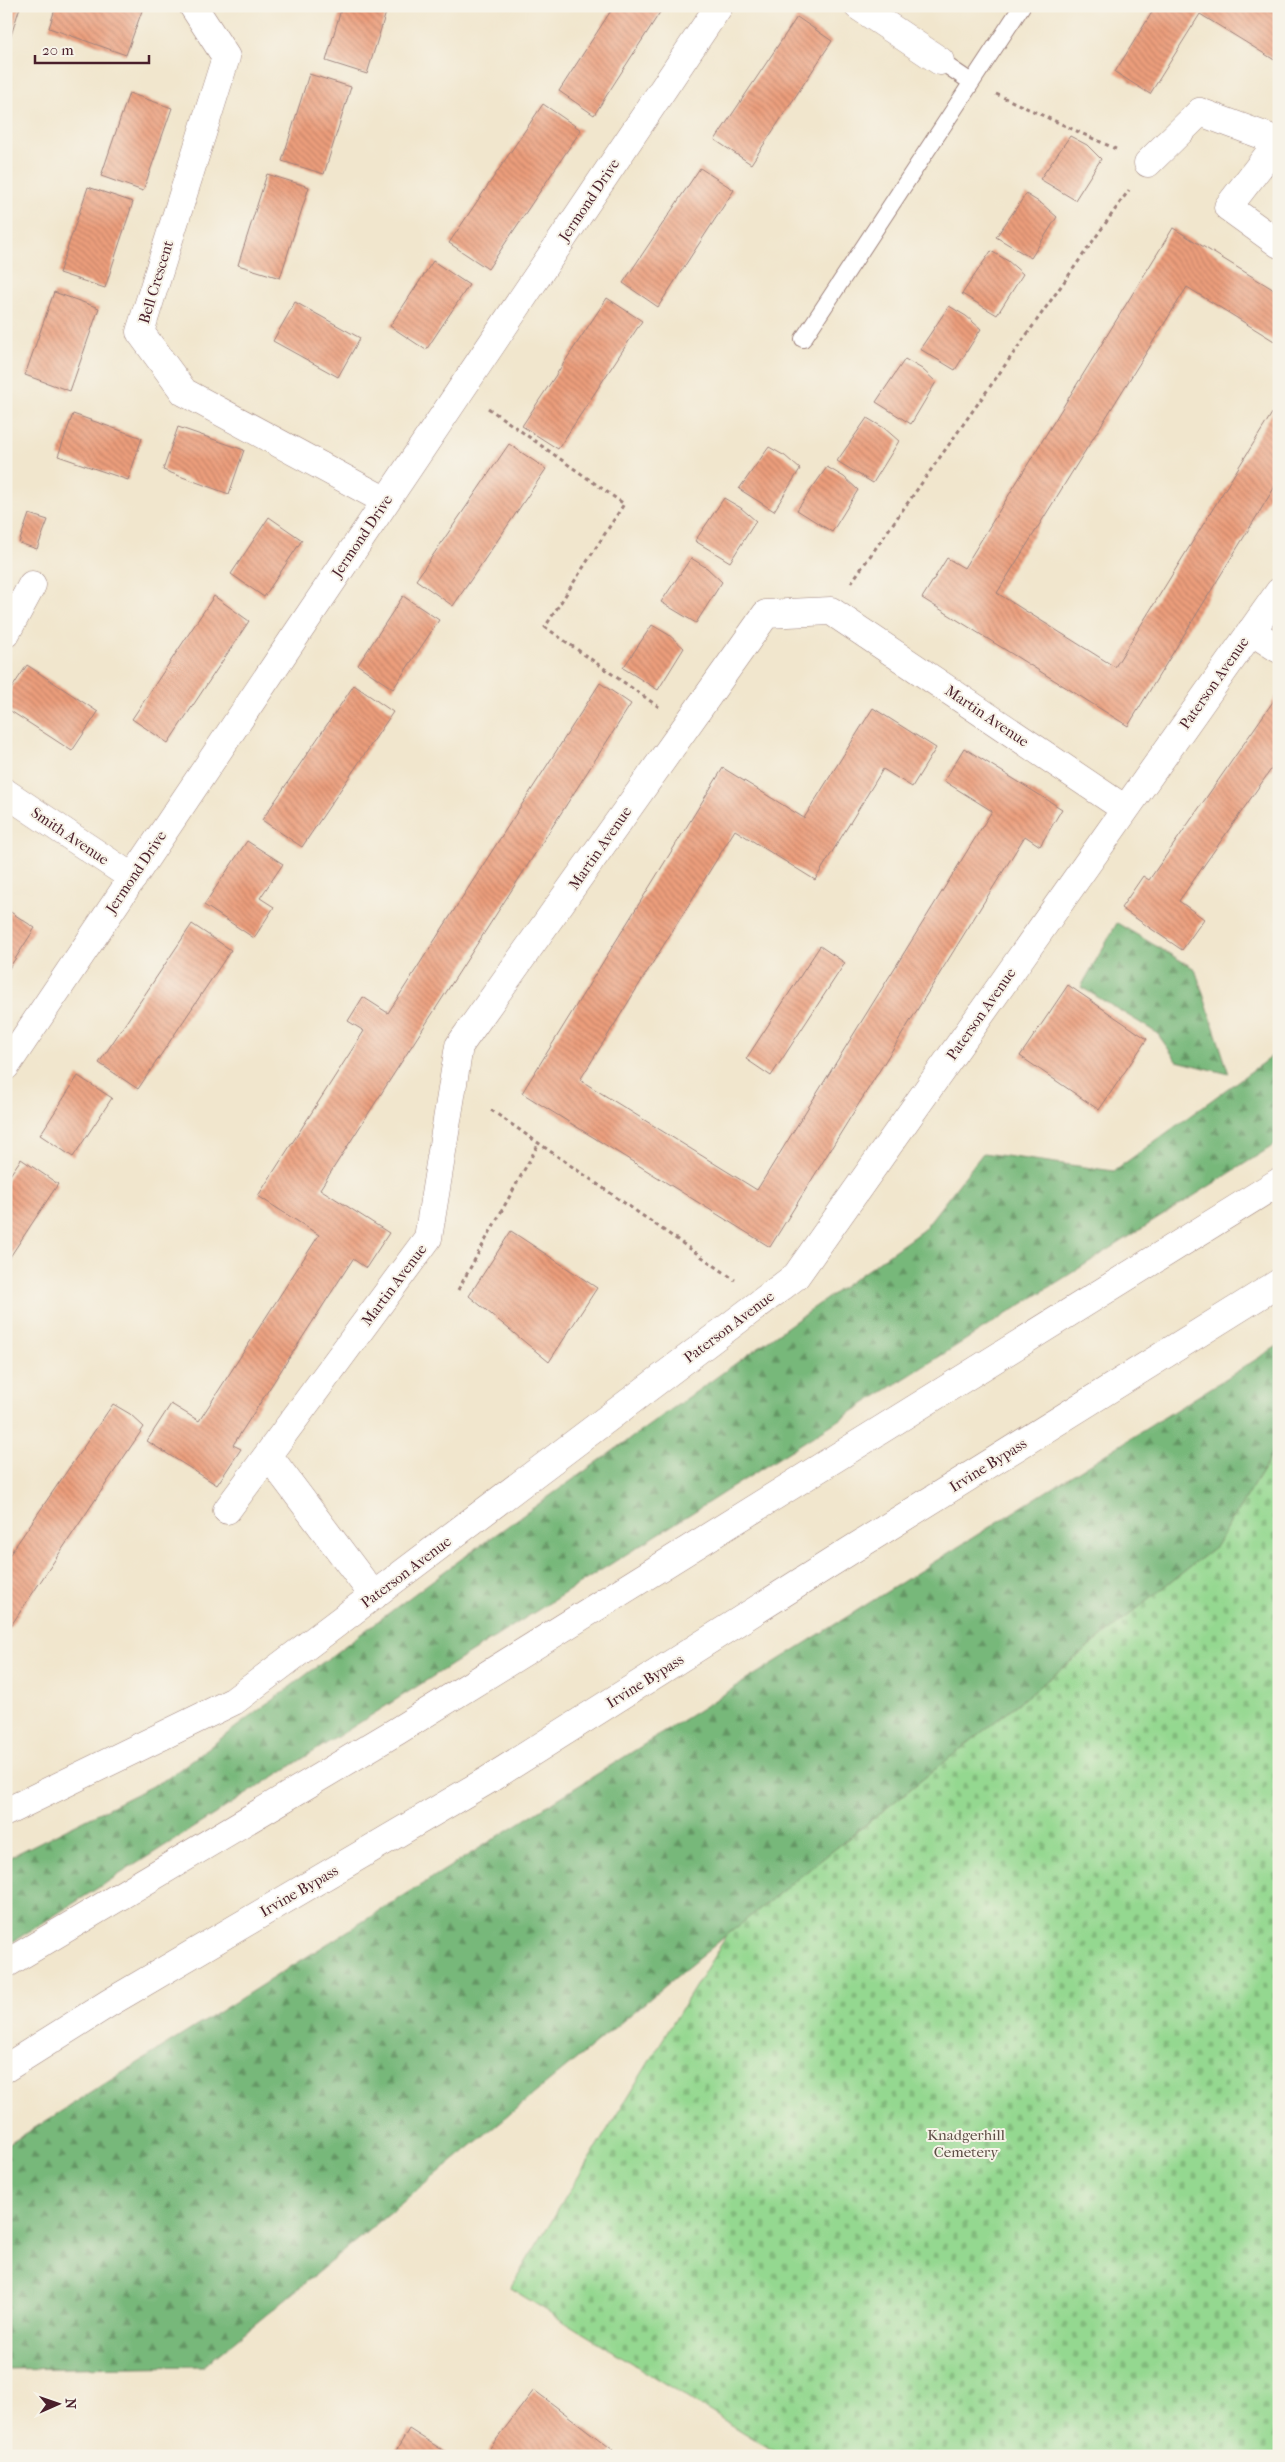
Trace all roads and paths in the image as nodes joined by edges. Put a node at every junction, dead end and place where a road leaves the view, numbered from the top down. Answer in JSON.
{"nodes":[{"id":1,"x":193,"y":6,"type":"edge"},
{"id":2,"x":719,"y":6,"type":"edge"},
{"id":3,"x":858,"y":6,"type":"edge"},
{"id":4,"x":1022,"y":6,"type":"edge"},
{"id":5,"x":940,"y":61,"type":"joint"},
{"id":6,"x":971,"y":82,"type":"junction"},
{"id":7,"x":1279,"y":141,"type":"edge"},
{"id":8,"x":1148,"y":163,"type":"junction"},
{"id":9,"x":1279,"y":244,"type":"edge"},
{"id":10,"x":804,"y":339,"type":"dead end"},
{"id":11,"x":461,"y":390,"type":"junction"},
{"id":12,"x":386,"y":501,"type":"junction"},
{"id":13,"x":32,"y":585,"type":"dead end"},
{"id":14,"x":1279,"y":592,"type":"edge"},
{"id":15,"x":831,"y":611,"type":"junction"},
{"id":16,"x":1251,"y":631,"type":"junction"},
{"id":17,"x":6,"y":633,"type":"edge"},
{"id":18,"x":1279,"y":649,"type":"edge"},
{"id":19,"x":686,"y":726,"type":"junction"},
{"id":20,"x":6,"y":794,"type":"edge"},
{"id":21,"x":1126,"y":809,"type":"junction"},
{"id":22,"x":133,"y":878,"type":"junction"},
{"id":23,"x":6,"y":1066,"type":"edge"},
{"id":24,"x":491,"y":1110,"type":"dead end"},
{"id":25,"x":539,"y":1143,"type":"junction"},
{"id":26,"x":1279,"y":1182,"type":"edge"},
{"id":27,"x":1279,"y":1283,"type":"edge"},
{"id":28,"x":458,"y":1290,"type":"dead end"},
{"id":29,"x":764,"y":1300,"type":"junction"},
{"id":30,"x":268,"y":1455,"type":"junction"},
{"id":31,"x":228,"y":1510,"type":"dead end"},
{"id":32,"x":374,"y":1596,"type":"junction"},
{"id":33,"x":6,"y":1812,"type":"edge"},
{"id":34,"x":6,"y":1964,"type":"edge"},
{"id":35,"x":6,"y":2068,"type":"edge"}],
"edges":[{"from":1,"to":12,"type":"main road","name":"Bell Crescent"},
{"from":2,"to":11,"type":"main road","name":"Jermond Drive"},
{"from":3,"to":5,"type":"main road"},
{"from":4,"to":6,"type":"lane"},
{"from":5,"to":6,"type":"lane"},
{"from":6,"to":8,"type":"path"},
{"from":6,"to":10,"type":"lane"},
{"from":7,"to":8,"type":"main road"},
{"from":7,"to":9,"type":"main road"},
{"from":8,"to":15,"type":"path"},
{"from":11,"to":12,"type":"main road","name":"Jermond Drive"},
{"from":11,"to":19,"type":"path"},
{"from":12,"to":22,"type":"main road","name":"Jermond Drive"},
{"from":13,"to":17,"type":"main road"},
{"from":14,"to":16,"type":"main road","name":"Paterson Avenue"},
{"from":15,"to":19,"type":"main road","name":"Martin Avenue"},
{"from":15,"to":21,"type":"main road","name":"Martin Avenue"},
{"from":16,"to":18,"type":"main road","name":"Paterson Avenue"},
{"from":16,"to":21,"type":"main road","name":"Paterson Avenue"},
{"from":19,"to":30,"type":"main road","name":"Martin Avenue"},
{"from":20,"to":22,"type":"main road","name":"Smith Avenue"},
{"from":21,"to":29,"type":"main road","name":"Paterson Avenue"},
{"from":22,"to":23,"type":"main road","name":"Jermond Drive"},
{"from":24,"to":25,"type":"path"},
{"from":25,"to":28,"type":"path"},
{"from":25,"to":29,"type":"path"},
{"from":26,"to":34,"type":"main road"},
{"from":27,"to":35,"type":"main road","name":"Irvine Bypass"},
{"from":29,"to":32,"type":"main road","name":"Paterson Avenue"},
{"from":30,"to":31,"type":"main road","name":"Martin Avenue"},
{"from":30,"to":32,"type":"main road"},
{"from":32,"to":33,"type":"main road","name":"Paterson Avenue"}]}
